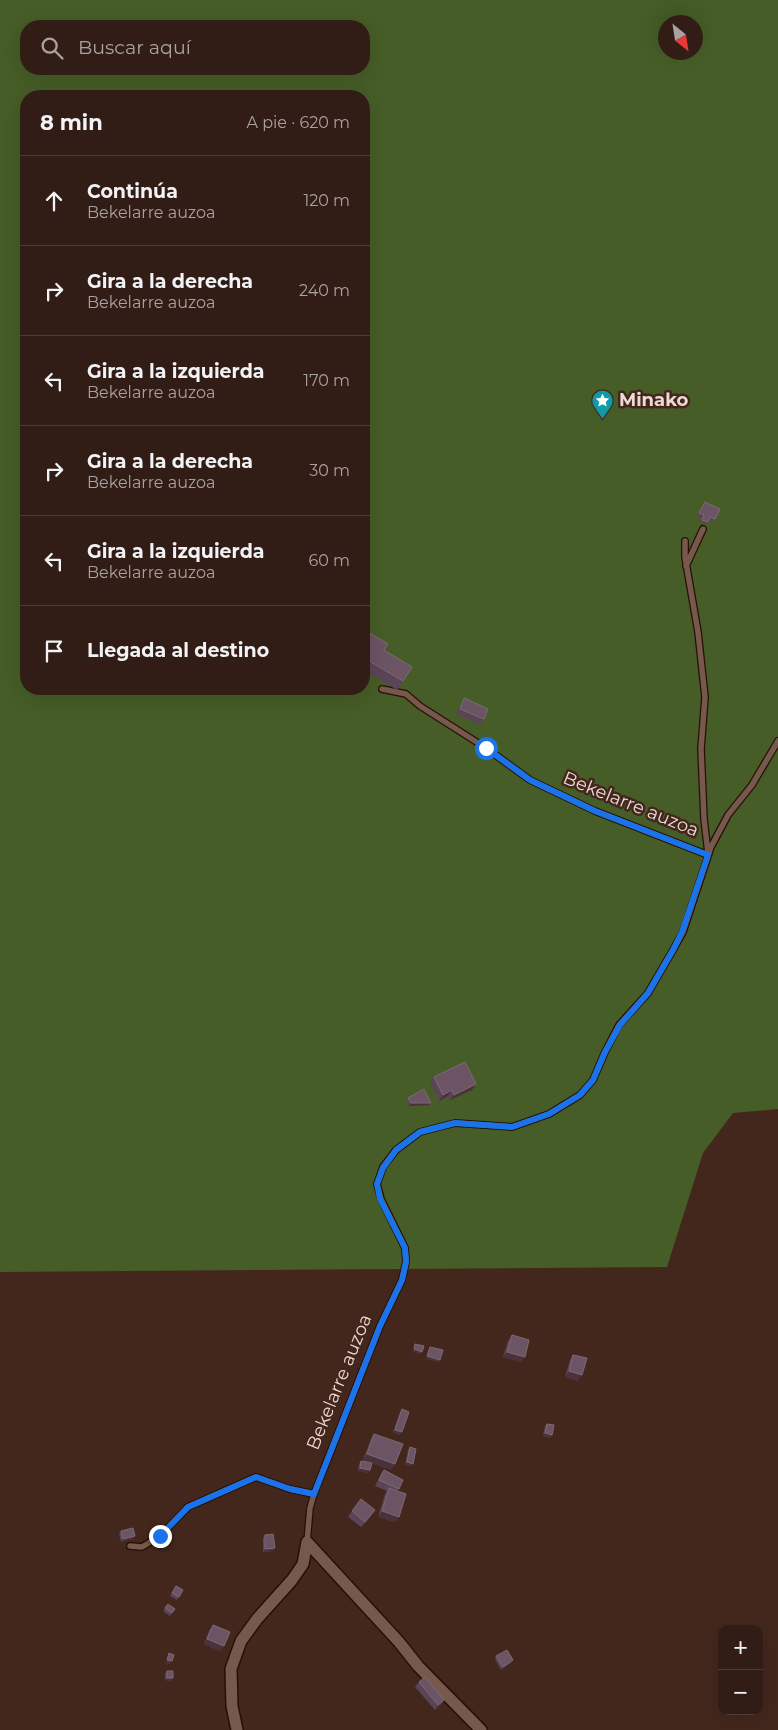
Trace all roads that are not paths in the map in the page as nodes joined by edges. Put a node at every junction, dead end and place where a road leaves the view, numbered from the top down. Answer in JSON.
{"nodes":[{"id":1,"x":703,"y":529,"type":"dead end"},
{"id":2,"x":685,"y":541,"type":"dead end"},
{"id":3,"x":686,"y":566,"type":"junction"},
{"id":4,"x":382,"y":689,"type":"dead end"},
{"id":5,"x":778,"y":741,"type":"edge"},
{"id":6,"x":708,"y":855,"type":"junction"},
{"id":7,"x":314,"y":1494,"type":"junction"},
{"id":8,"x":307,"y":1542,"type":"junction"},
{"id":9,"x":130,"y":1546,"type":"dead end"},
{"id":10,"x":237,"y":1730,"type":"edge"},
{"id":11,"x":481,"y":1730,"type":"edge"}],
"edges":[{"from":1,"to":3,"type":"lane"},
{"from":2,"to":3,"type":"lane"},
{"from":3,"to":6,"type":"lane"},
{"from":4,"to":6,"type":"lane","name":"Bekelarre auzoa"},
{"from":5,"to":6,"type":"lane"},
{"from":6,"to":7,"type":"lane","name":"Bekelarre auzoa"},
{"from":7,"to":8,"type":"lane","name":"Bekelarre auzoa"},
{"from":7,"to":9,"type":"lane"},
{"from":8,"to":10,"type":"street","name":"Bekelarre auzoa"},
{"from":8,"to":11,"type":"street"}]}
